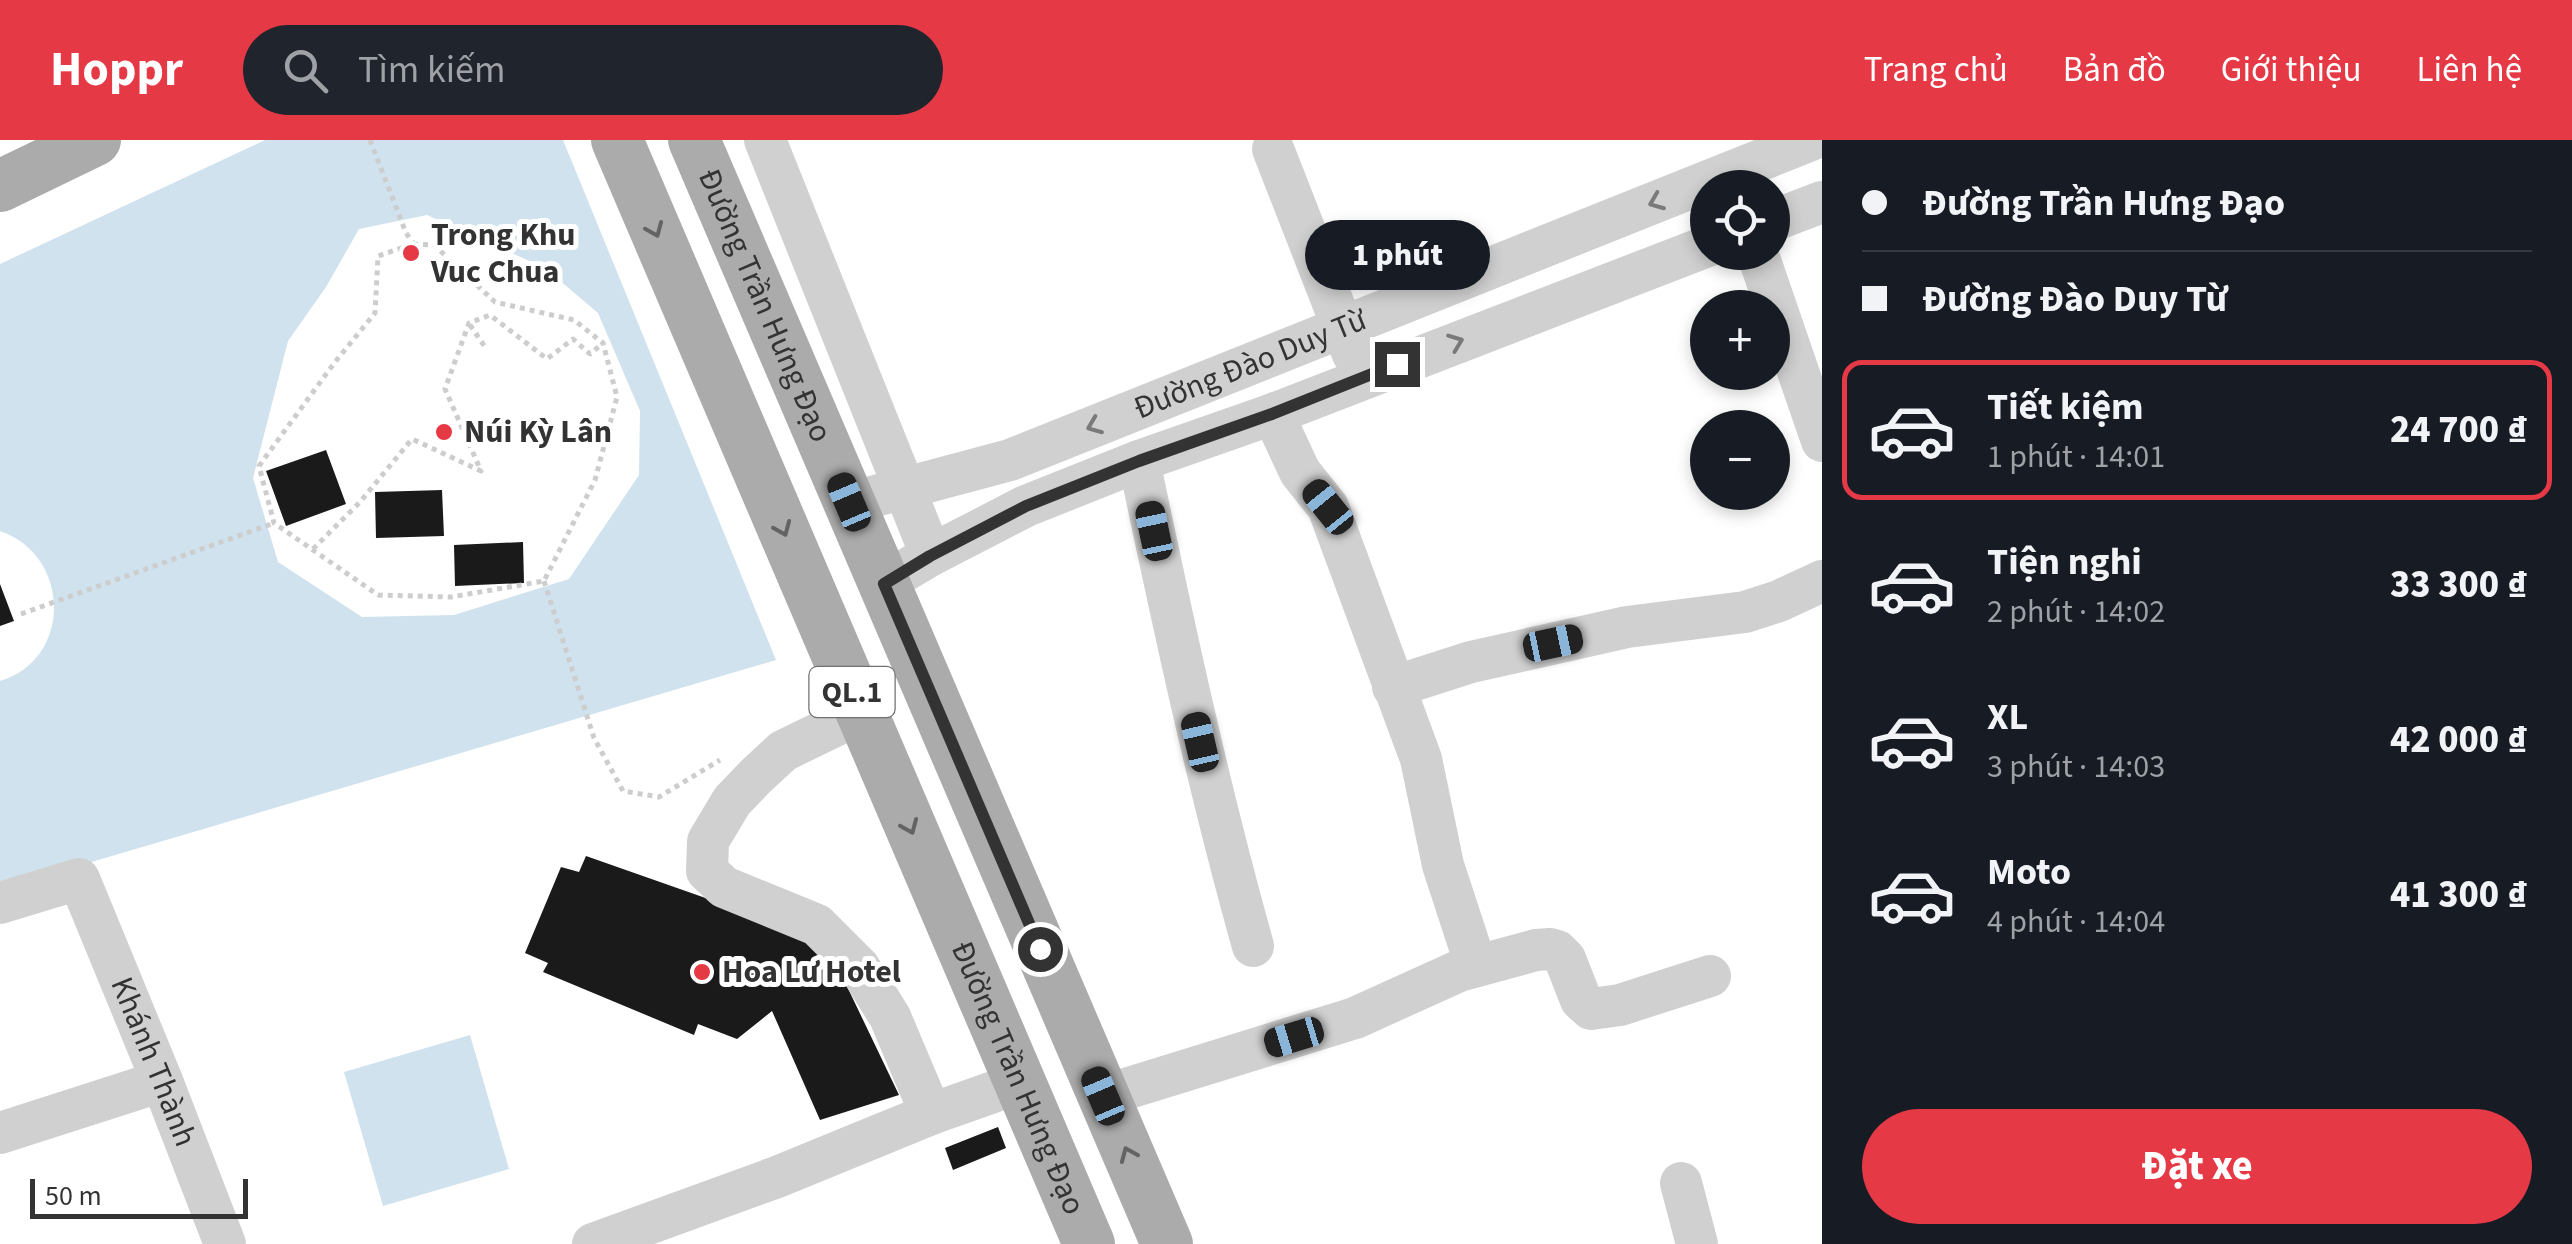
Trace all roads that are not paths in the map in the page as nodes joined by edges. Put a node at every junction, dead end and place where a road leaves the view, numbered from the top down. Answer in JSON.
{"nodes":[{"id":1,"x":95,"y":140,"type":"edge"},
{"id":2,"x":616,"y":140,"type":"edge"},
{"id":3,"x":694,"y":140,"type":"edge"},
{"id":4,"x":765,"y":140,"type":"edge"},
{"id":5,"x":1811,"y":140,"type":"edge"},
{"id":6,"x":1274,"y":149,"type":"dead end"},
{"id":7,"x":1746,"y":164,"type":"edge"},
{"id":8,"x":0,"y":186,"type":"edge"},
{"id":9,"x":1822,"y":202,"type":"edge"},
{"id":10,"x":1790,"y":214,"type":"edge"},
{"id":11,"x":1690,"y":253,"type":"edge"},
{"id":12,"x":1763,"y":270,"type":"edge"},
{"id":13,"x":1343,"y":327,"type":"junction"},
{"id":14,"x":1362,"y":377,"type":"junction"},
{"id":15,"x":1272,"y":414,"type":"junction"},
{"id":16,"x":1822,"y":441,"type":"edge"},
{"id":17,"x":1139,"y":461,"type":"junction"},
{"id":18,"x":903,"y":490,"type":"junction"},
{"id":19,"x":849,"y":502,"type":"junction"},
{"id":20,"x":930,"y":556,"type":"junction"},
{"id":21,"x":1822,"y":581,"type":"edge"},
{"id":22,"x":884,"y":584,"type":"junction"},
{"id":23,"x":1393,"y":687,"type":"junction"},
{"id":24,"x":862,"y":713,"type":"junction"},
{"id":25,"x":0,"y":903,"type":"edge"},
{"id":26,"x":1253,"y":946,"type":"dead end"},
{"id":27,"x":1476,"y":966,"type":"junction"},
{"id":28,"x":1710,"y":976,"type":"dead end"},
{"id":29,"x":162,"y":1080,"type":"junction"},
{"id":30,"x":1019,"y":1083,"type":"junction"},
{"id":31,"x":1103,"y":1096,"type":"junction"},
{"id":32,"x":932,"y":1114,"type":"junction"},
{"id":33,"x":0,"y":1133,"type":"edge"},
{"id":34,"x":1681,"y":1183,"type":"dead end"},
{"id":35,"x":225,"y":1244,"type":"edge"},
{"id":36,"x":593,"y":1244,"type":"edge"},
{"id":37,"x":1089,"y":1244,"type":"edge"},
{"id":38,"x":1166,"y":1244,"type":"edge"},
{"id":39,"x":1696,"y":1244,"type":"edge"}],
"edges":[{"from":1,"to":8,"type":"main road"},
{"from":2,"to":24,"type":"main road","name":"Đường Trần Hưng Đạo","number":"QL.1","one_way":true},
{"from":3,"to":19,"type":"main road","name":"Đường Trần Hưng Đạo","number":"QL.1"},
{"from":4,"to":18,"type":"street"},
{"from":5,"to":7,"type":"street","name":"Đường Đào Duy Từ"},
{"from":6,"to":13,"type":"street"},
{"from":7,"to":13,"type":"street","name":"Đường Đào Duy Từ","one_way":true},
{"from":9,"to":10,"type":"street"},
{"from":14,"to":11,"type":"street","name":"Đường Đào Duy Từ","one_way":true},
{"from":12,"to":16,"type":"street"},
{"from":13,"to":14,"type":"street"},
{"from":13,"to":18,"type":"street","name":"Đường Đào Duy Từ","one_way":true},
{"from":14,"to":15,"type":"street","name":"Đường Đào Duy Từ"},
{"from":15,"to":17,"type":"street","name":"Đường Đào Duy Từ"},
{"from":15,"to":23,"type":"street"},
{"from":17,"to":20,"type":"street","name":"Đường Đào Duy Từ"},
{"from":17,"to":26,"type":"street"},
{"from":18,"to":19,"type":"street","name":"Đường Đào Duy Từ"},
{"from":18,"to":20,"type":"street"},
{"from":19,"to":22,"type":"main road","name":"Đường Trần Hưng Đạo","number":"QL.1"},
{"from":20,"to":22,"type":"street","name":"Đường Đào Duy Từ"},
{"from":21,"to":23,"type":"street"},
{"from":22,"to":31,"type":"main road","name":"Đường Trần Hưng Đạo","number":"QL.1"},
{"from":23,"to":27,"type":"street"},
{"from":24,"to":30,"type":"main road","name":"Đường Trần Hưng Đạo","number":"QL.1","one_way":true},
{"from":24,"to":32,"type":"street"},
{"from":25,"to":29,"type":"street","name":"Khánh Thành"},
{"from":27,"to":28,"type":"street"},
{"from":27,"to":31,"type":"street"},
{"from":29,"to":33,"type":"street"},
{"from":29,"to":35,"type":"street","name":"Khánh Thành"},
{"from":30,"to":32,"type":"street"},
{"from":30,"to":37,"type":"main road","name":"Đường Trần Hưng Đạo","number":"QL.1"},
{"from":38,"to":31,"type":"main road","name":"Đường Trần Hưng Đạo","number":"QL.1","one_way":true},
{"from":32,"to":36,"type":"street"},
{"from":34,"to":39,"type":"street"}]}
